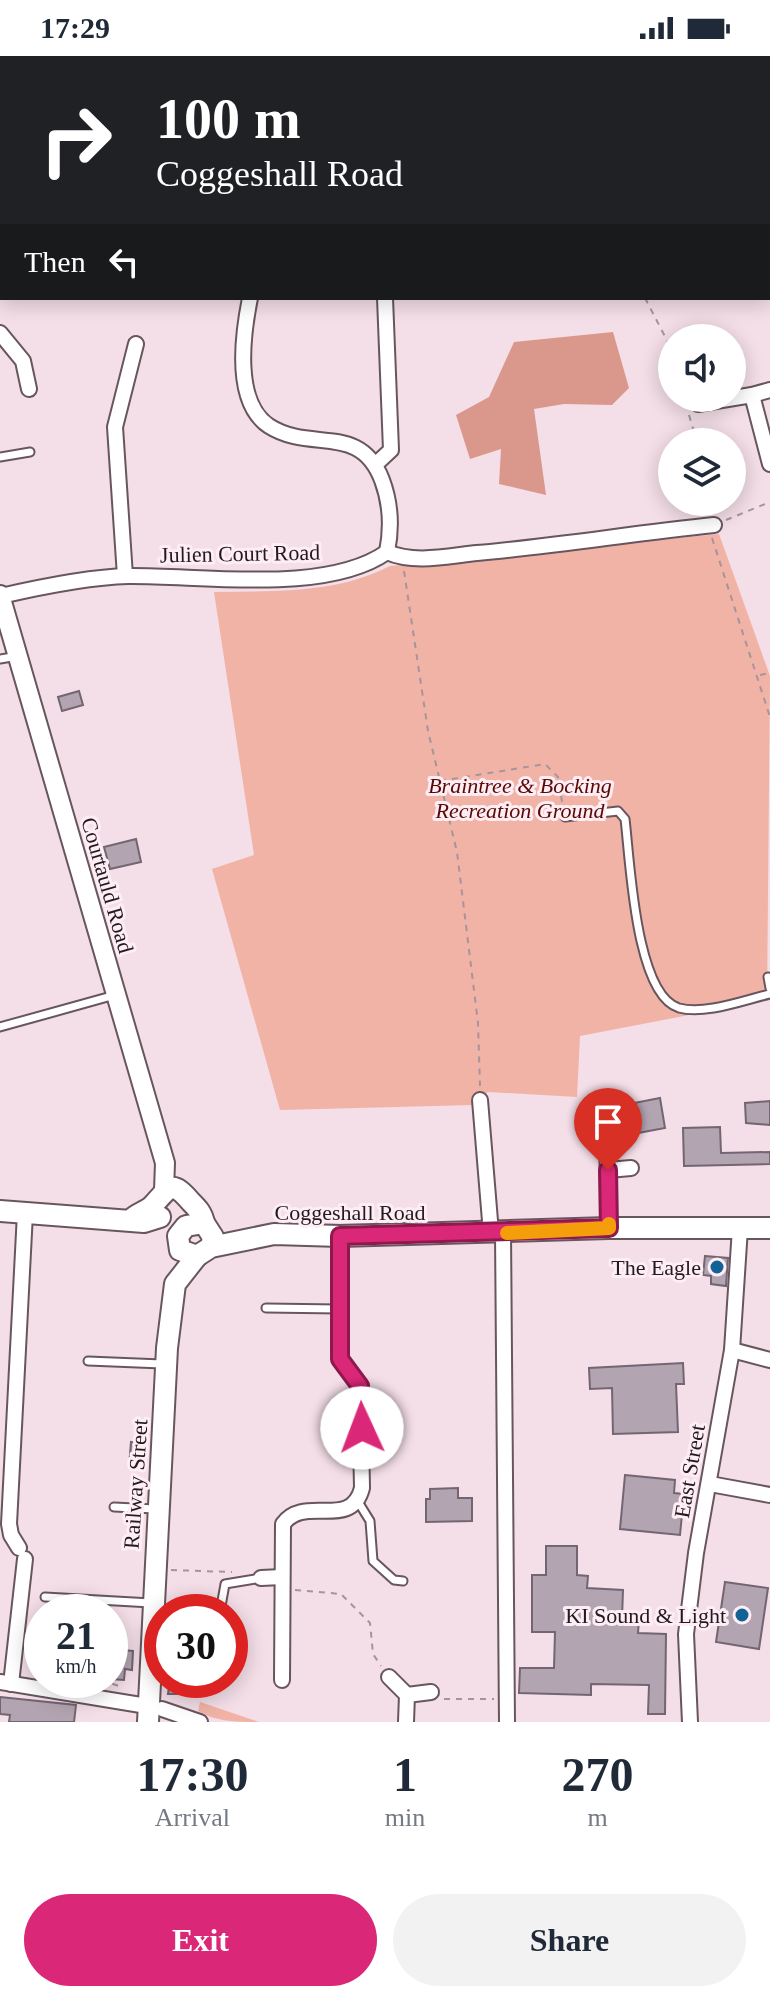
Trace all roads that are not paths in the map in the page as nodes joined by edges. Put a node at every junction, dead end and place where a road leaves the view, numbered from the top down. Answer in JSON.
{"nodes":[{"id":1,"x":250,"y":300,"type":"edge"},
{"id":2,"x":385,"y":300,"type":"edge"},
{"id":3,"x":0,"y":333,"type":"edge"},
{"id":4,"x":136,"y":344,"type":"dead end"},
{"id":5,"x":29,"y":389,"type":"dead end"},
{"id":6,"x":770,"y":390,"type":"edge"},
{"id":7,"x":752,"y":395,"type":"junction"},
{"id":8,"x":746,"y":396,"type":"edge"},
{"id":9,"x":30,"y":452,"type":"dead end"},
{"id":10,"x":0,"y":457,"type":"edge"},
{"id":11,"x":376,"y":464,"type":"junction"},
{"id":12,"x":770,"y":464,"type":"edge"},
{"id":13,"x":719,"y":523,"type":"road end"},
{"id":14,"x":387,"y":552,"type":"junction"},
{"id":15,"x":125,"y":576,"type":"junction"},
{"id":16,"x":0,"y":596,"type":"edge"},
{"id":17,"x":9,"y":658,"type":"edge"},
{"id":18,"x":565,"y":817,"type":"road end"},
{"id":19,"x":768,"y":977,"type":"dead end"},
{"id":20,"x":770,"y":988,"type":"edge"},
{"id":21,"x":770,"y":994,"type":"edge"},
{"id":22,"x":115,"y":995,"type":"junction"},
{"id":23,"x":0,"y":1027,"type":"edge"},
{"id":24,"x":480,"y":1100,"type":"road end"},
{"id":25,"x":607,"y":1142,"type":"dead end"},
{"id":26,"x":631,"y":1168,"type":"dead end"},
{"id":27,"x":608,"y":1170,"type":"junction"},
{"id":28,"x":169,"y":1203,"type":"junction"},
{"id":29,"x":0,"y":1211,"type":"edge"},
{"id":30,"x":25,"y":1213,"type":"junction"},
{"id":31,"x":609,"y":1228,"type":"junction"},
{"id":32,"x":740,"y":1228,"type":"junction"},
{"id":33,"x":770,"y":1228,"type":"edge"},
{"id":34,"x":497,"y":1233,"type":"junction"},
{"id":35,"x":340,"y":1236,"type":"junction"},
{"id":36,"x":205,"y":1239,"type":"junction"},
{"id":37,"x":177,"y":1242,"type":"junction"},
{"id":38,"x":175,"y":1284,"type":"junction"},
{"id":39,"x":266,"y":1308,"type":"dead end"},
{"id":40,"x":339,"y":1309,"type":"junction"},
{"id":41,"x":732,"y":1350,"type":"junction"},
{"id":42,"x":770,"y":1360,"type":"edge"},
{"id":43,"x":88,"y":1361,"type":"dead end"},
{"id":44,"x":166,"y":1365,"type":"junction"},
{"id":45,"x":710,"y":1484,"type":"junction"},
{"id":46,"x":770,"y":1495,"type":"edge"},
{"id":47,"x":357,"y":1500,"type":"junction"},
{"id":48,"x":114,"y":1507,"type":"dead end"},
{"id":49,"x":158,"y":1509,"type":"junction"},
{"id":50,"x":14,"y":1547,"type":"edge"},
{"id":51,"x":261,"y":1578,"type":"joint"},
{"id":52,"x":403,"y":1581,"type":"dead end"},
{"id":53,"x":282,"y":1583,"type":"junction"},
{"id":54,"x":153,"y":1594,"type":"edge"},
{"id":55,"x":223,"y":1594,"type":"edge"},
{"id":56,"x":389,"y":1677,"type":"road end"},
{"id":57,"x":282,"y":1680,"type":"dead end"},
{"id":58,"x":5,"y":1683,"type":"edge"},
{"id":59,"x":431,"y":1692,"type":"road end"},
{"id":60,"x":407,"y":1695,"type":"junction"},
{"id":61,"x":152,"y":1712,"type":"edge"},
{"id":62,"x":200,"y":1722,"type":"edge"},
{"id":63,"x":406,"y":1722,"type":"edge"},
{"id":64,"x":507,"y":1722,"type":"edge"},
{"id":65,"x":690,"y":1722,"type":"edge"}],
"edges":[{"from":1,"to":11,"type":"street"},
{"from":2,"to":11,"type":"street"},
{"from":3,"to":5,"type":"street"},
{"from":4,"to":15,"type":"street"},
{"from":6,"to":7,"type":"street"},
{"from":7,"to":8,"type":"street"},
{"from":7,"to":12,"type":"street"},
{"from":9,"to":10,"type":"lane"},
{"from":11,"to":14,"type":"street"},
{"from":13,"to":14,"type":"street"},
{"from":14,"to":15,"type":"street","name":"Julien Court Road"},
{"from":15,"to":16,"type":"street","name":"Julien Court Road"},
{"from":16,"to":17,"type":"street","name":"Courtauld Road"},
{"from":17,"to":22,"type":"street","name":"Courtauld Road"},
{"from":18,"to":21,"type":"lane"},
{"from":19,"to":20,"type":"lane"},
{"from":22,"to":23,"type":"lane"},
{"from":22,"to":28,"type":"street","name":"Courtauld Road"},
{"from":24,"to":34,"type":"street"},
{"from":25,"to":27,"type":"street"},
{"from":26,"to":27,"type":"street"},
{"from":27,"to":31,"type":"street"},
{"from":28,"to":30,"type":"main road"},
{"from":28,"to":36,"type":"main road"},
{"from":28,"to":37,"type":"main road"},
{"from":29,"to":30,"type":"main road"},
{"from":30,"to":50,"type":"street"},
{"from":31,"to":32,"type":"main road","name":"Coggeshall Road"},
{"from":31,"to":34,"type":"main road","name":"Coggeshall Road"},
{"from":32,"to":33,"type":"main road","name":"Coggeshall Road"},
{"from":32,"to":41,"type":"street","name":"East Street"},
{"from":34,"to":35,"type":"main road","name":"Coggeshall Road"},
{"from":34,"to":64,"type":"street"},
{"from":35,"to":36,"type":"main road","name":"Coggeshall Road"},
{"from":35,"to":40,"type":"street"},
{"from":36,"to":37,"type":"main road"},
{"from":36,"to":37,"type":"main road"},
{"from":36,"to":38,"type":"main road"},
{"from":37,"to":38,"type":"main road","name":"Railway Street"},
{"from":38,"to":44,"type":"main road","name":"Railway Street"},
{"from":39,"to":40,"type":"lane"},
{"from":40,"to":47,"type":"street"},
{"from":41,"to":42,"type":"street"},
{"from":41,"to":45,"type":"street","name":"East Street"},
{"from":43,"to":44,"type":"lane"},
{"from":44,"to":49,"type":"main road","name":"Railway Street"},
{"from":45,"to":46,"type":"street"},
{"from":45,"to":65,"type":"street","name":"East Street"},
{"from":47,"to":52,"type":"lane"},
{"from":47,"to":53,"type":"street"},
{"from":48,"to":49,"type":"lane"},
{"from":49,"to":54,"type":"main road","name":"Railway Street"},
{"from":50,"to":58,"type":"street"},
{"from":51,"to":53,"type":"street"},
{"from":51,"to":55,"type":"lane"},
{"from":53,"to":57,"type":"street"},
{"from":56,"to":60,"type":"street"},
{"from":58,"to":61,"type":"street"},
{"from":59,"to":60,"type":"street"},
{"from":60,"to":63,"type":"street"},
{"from":61,"to":62,"type":"street"}]}
